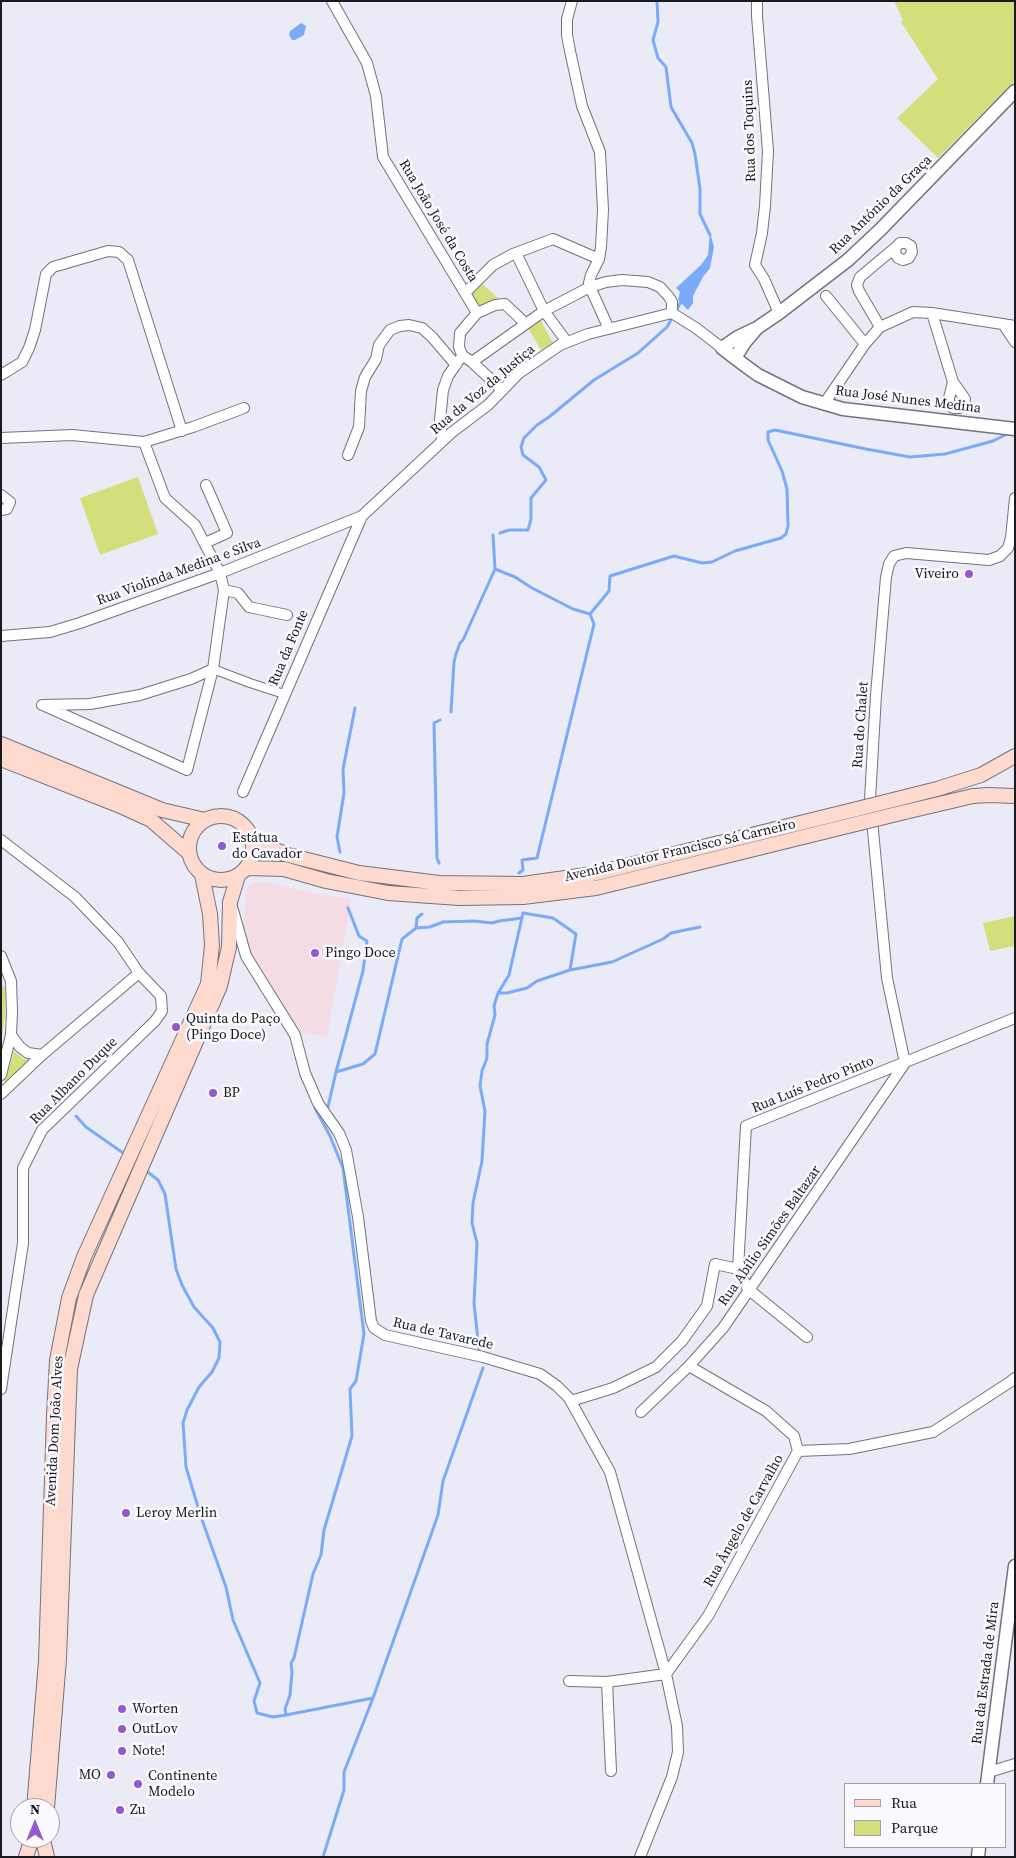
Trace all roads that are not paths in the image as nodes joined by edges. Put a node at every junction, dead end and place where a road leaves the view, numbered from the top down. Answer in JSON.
{"nodes":[{"id":1,"x":332,"y":1,"type":"edge"},
{"id":2,"x":572,"y":1,"type":"edge"},
{"id":3,"x":757,"y":1,"type":"edge"},
{"id":4,"x":1015,"y":91,"type":"edge"},
{"id":5,"x":896,"y":247,"type":"dead end"},
{"id":6,"x":516,"y":253,"type":"junction"},
{"id":7,"x":599,"y":259,"type":"junction"},
{"id":8,"x":590,"y":287,"type":"junction"},
{"id":9,"x":465,"y":293,"type":"junction"},
{"id":10,"x":826,"y":296,"type":"dead end"},
{"id":11,"x":544,"y":311,"type":"junction"},
{"id":12,"x":477,"y":313,"type":"junction"},
{"id":13,"x":932,"y":313,"type":"junction"},
{"id":14,"x":672,"y":314,"type":"junction"},
{"id":15,"x":779,"y":314,"type":"junction"},
{"id":16,"x":525,"y":323,"type":"junction"},
{"id":17,"x":1003,"y":324,"type":"junction"},
{"id":18,"x":1015,"y":326,"type":"edge"},
{"id":19,"x":880,"y":327,"type":"junction"},
{"id":20,"x":757,"y":328,"type":"junction"},
{"id":21,"x":609,"y":329,"type":"junction"},
{"id":22,"x":567,"y":342,"type":"junction"},
{"id":23,"x":1015,"y":342,"type":"edge"},
{"id":24,"x":865,"y":344,"type":"junction"},
{"id":25,"x":722,"y":348,"type":"junction"},
{"id":26,"x":462,"y":355,"type":"junction"},
{"id":27,"x":735,"y":358,"type":"junction"},
{"id":28,"x":472,"y":362,"type":"junction"},
{"id":29,"x":456,"y":365,"type":"junction"},
{"id":30,"x":1,"y":375,"type":"edge"},
{"id":31,"x":953,"y":382,"type":"dead end"},
{"id":32,"x":502,"y":390,"type":"junction"},
{"id":33,"x":824,"y":404,"type":"junction"},
{"id":34,"x":244,"y":408,"type":"dead end"},
{"id":35,"x":1014,"y":430,"type":"edge"},
{"id":36,"x":182,"y":431,"type":"junction"},
{"id":37,"x":1,"y":438,"type":"edge"},
{"id":38,"x":442,"y":441,"type":"junction"},
{"id":39,"x":144,"y":442,"type":"junction"},
{"id":40,"x":348,"y":455,"type":"dead end"},
{"id":41,"x":206,"y":485,"type":"dead end"},
{"id":42,"x":1,"y":496,"type":"edge"},
{"id":43,"x":1015,"y":498,"type":"edge"},
{"id":44,"x":1,"y":510,"type":"edge"},
{"id":45,"x":362,"y":516,"type":"junction"},
{"id":46,"x":205,"y":543,"type":"junction"},
{"id":47,"x":220,"y":573,"type":"junction"},
{"id":48,"x":224,"y":590,"type":"junction"},
{"id":49,"x":287,"y":615,"type":"dead end"},
{"id":50,"x":1,"y":636,"type":"edge"},
{"id":51,"x":213,"y":669,"type":"junction"},
{"id":52,"x":284,"y":694,"type":"junction"},
{"id":53,"x":1,"y":744,"type":"edge"},
{"id":54,"x":1015,"y":756,"type":"edge"},
{"id":55,"x":1,"y":759,"type":"edge"},
{"id":56,"x":243,"y":792,"type":"dead end"},
{"id":57,"x":1015,"y":796,"type":"edge"},
{"id":58,"x":903,"y":805,"type":"junction"},
{"id":59,"x":859,"y":816,"type":"junction"},
{"id":60,"x":204,"y":820,"type":"junction"},
{"id":61,"x":252,"y":836,"type":"junction"},
{"id":62,"x":3,"y":844,"type":"edge"},
{"id":63,"x":189,"y":853,"type":"junction"},
{"id":64,"x":243,"y":872,"type":"junction"},
{"id":65,"x":202,"y":875,"type":"junction"},
{"id":66,"x":230,"y":902,"type":"junction"},
{"id":67,"x":1,"y":956,"type":"edge"},
{"id":68,"x":139,"y":973,"type":"junction"},
{"id":69,"x":1015,"y":1018,"type":"edge"},
{"id":70,"x":11,"y":1035,"type":"junction"},
{"id":71,"x":42,"y":1055,"type":"junction"},
{"id":72,"x":905,"y":1063,"type":"junction"},
{"id":73,"x":1,"y":1075,"type":"edge"},
{"id":74,"x":1,"y":1094,"type":"edge"},
{"id":75,"x":738,"y":1269,"type":"junction"},
{"id":76,"x":748,"y":1289,"type":"junction"},
{"id":77,"x":807,"y":1337,"type":"dead end"},
{"id":78,"x":688,"y":1366,"type":"junction"},
{"id":79,"x":1015,"y":1378,"type":"edge"},
{"id":80,"x":1,"y":1389,"type":"edge"},
{"id":81,"x":571,"y":1401,"type":"junction"},
{"id":82,"x":641,"y":1412,"type":"dead end"},
{"id":83,"x":798,"y":1452,"type":"junction"},
{"id":84,"x":1015,"y":1566,"type":"edge"},
{"id":85,"x":666,"y":1674,"type":"junction"},
{"id":86,"x":570,"y":1681,"type":"dead end"},
{"id":87,"x":607,"y":1682,"type":"junction"},
{"id":88,"x":1015,"y":1764,"type":"edge"},
{"id":89,"x":611,"y":1771,"type":"dead end"},
{"id":90,"x":988,"y":1778,"type":"edge"},
{"id":91,"x":35,"y":1798,"type":"edge"},
{"id":92,"x":48,"y":1798,"type":"edge"},
{"id":93,"x":640,"y":1857,"type":"edge"}],
"edges":[{"from":1,"to":9,"type":"street","name":"Rua João José da Costa"},
{"from":2,"to":7,"type":"street"},
{"from":3,"to":15,"type":"street","name":"Rua dos Toquins"},
{"from":4,"to":15,"type":"street","name":"Rua António da Graça"},
{"from":5,"to":19,"type":"street"},
{"from":6,"to":7,"type":"street"},
{"from":6,"to":9,"type":"street"},
{"from":6,"to":11,"type":"street"},
{"from":7,"to":8,"type":"street"},
{"from":8,"to":11,"type":"street"},
{"from":8,"to":14,"type":"street"},
{"from":8,"to":21,"type":"street"},
{"from":9,"to":12,"type":"street","name":"Rua João José da Costa"},
{"from":10,"to":24,"type":"street"},
{"from":11,"to":16,"type":"street"},
{"from":11,"to":22,"type":"street"},
{"from":12,"to":16,"type":"street"},
{"from":12,"to":26,"type":"street"},
{"from":13,"to":17,"type":"street"},
{"from":13,"to":19,"type":"street"},
{"from":13,"to":31,"type":"street"},
{"from":14,"to":21,"type":"street","name":"Rua da Voz da Justiça"},
{"from":14,"to":25,"type":"street"},
{"from":15,"to":20,"type":"street","name":"Rua António da Graça"},
{"from":16,"to":28,"type":"street"},
{"from":17,"to":18,"type":"street"},
{"from":17,"to":23,"type":"street"},
{"from":19,"to":24,"type":"street"},
{"from":20,"to":25,"type":"street","name":"Rua António da Graça"},
{"from":20,"to":27,"type":"street","name":"Rua António da Graça"},
{"from":21,"to":22,"type":"street","name":"Rua da Voz da Justiça"},
{"from":22,"to":32,"type":"street","name":"Rua da Voz da Justiça"},
{"from":24,"to":33,"type":"street"},
{"from":25,"to":27,"type":"street","name":"Rua José Nunes Medina"},
{"from":26,"to":28,"type":"street"},
{"from":26,"to":29,"type":"street"},
{"from":27,"to":33,"type":"street","name":"Rua José Nunes Medina"},
{"from":28,"to":32,"type":"street"},
{"from":29,"to":38,"type":"street"},
{"from":29,"to":40,"type":"street"},
{"from":30,"to":36,"type":"street"},
{"from":32,"to":38,"type":"street","name":"Rua da Voz da Justiça"},
{"from":33,"to":35,"type":"street","name":"Rua José Nunes Medina"},
{"from":34,"to":36,"type":"street"},
{"from":36,"to":39,"type":"street"},
{"from":37,"to":39,"type":"street"},
{"from":38,"to":45,"type":"street","name":"Rua da Voz da Justiça"},
{"from":39,"to":46,"type":"street"},
{"from":41,"to":46,"type":"street"},
{"from":42,"to":44,"type":"street"},
{"from":43,"to":72,"type":"street","name":"Rua do Chalet"},
{"from":45,"to":47,"type":"street","name":"Rua Violinda Medina e Silva"},
{"from":45,"to":52,"type":"street","name":"Rua da Fonte"},
{"from":46,"to":47,"type":"street"},
{"from":47,"to":48,"type":"street"},
{"from":47,"to":50,"type":"street","name":"Rua Violinda Medina e Silva"},
{"from":48,"to":49,"type":"street"},
{"from":48,"to":51,"type":"street"},
{"from":51,"to":51,"type":"street"},
{"from":51,"to":52,"type":"street"},
{"from":52,"to":56,"type":"street","name":"Rua da Fonte"},
{"from":53,"to":60,"type":"main road"},
{"from":54,"to":58,"type":"main road","name":"Avenida Doutor Francisco Sá Carneiro"},
{"from":55,"to":63,"type":"main road"},
{"from":57,"to":58,"type":"main road","name":"Avenida Doutor Francisco Sá Carneiro"},
{"from":58,"to":59,"type":"main road","name":"Avenida Doutor Francisco Sá Carneiro","bridge":true},
{"from":59,"to":61,"type":"main road","name":"Avenida Doutor Francisco Sá Carneiro"},
{"from":59,"to":64,"type":"main road","name":"Avenida Doutor Francisco Sá Carneiro"},
{"from":60,"to":61,"type":"main road"},
{"from":60,"to":63,"type":"main road"},
{"from":61,"to":64,"type":"main road"},
{"from":62,"to":68,"type":"street"},
{"from":63,"to":65,"type":"main road"},
{"from":64,"to":65,"type":"main road"},
{"from":64,"to":66,"type":"main road","name":"Avenida Dom João Alves"},
{"from":65,"to":91,"type":"main road","name":"Avenida Dom João Alves"},
{"from":66,"to":81,"type":"street","name":"Rua de Tavarede"},
{"from":66,"to":92,"type":"main road","name":"Avenida Dom João Alves"},
{"from":67,"to":70,"type":"street"},
{"from":68,"to":71,"type":"street"},
{"from":68,"to":80,"type":"street","name":"Rua Albano Duque"},
{"from":69,"to":72,"type":"street","name":"Rua Luís Pedro Pinto"},
{"from":70,"to":71,"type":"street"},
{"from":70,"to":73,"type":"street"},
{"from":71,"to":74,"type":"street"},
{"from":72,"to":75,"type":"street","name":"Rua Luís Pedro Pinto"},
{"from":72,"to":76,"type":"street","name":"Rua Abílio Simões Baltazar"},
{"from":75,"to":76,"type":"street","name":"Rua Luís Pedro Pinto"},
{"from":75,"to":81,"type":"street"},
{"from":76,"to":77,"type":"street"},
{"from":76,"to":78,"type":"street","name":"Rua Abílio Simões Baltazar"},
{"from":78,"to":82,"type":"street","name":"Rua Abílio Simões Baltazar"},
{"from":78,"to":83,"type":"street"},
{"from":79,"to":83,"type":"street","name":"Rua Ângelo de Carvalho"},
{"from":81,"to":85,"type":"street","name":"Rua de Tavarede"},
{"from":83,"to":85,"type":"street","name":"Rua Ângelo de Carvalho"},
{"from":84,"to":90,"type":"street","name":"Rua da Estrada de Mira"},
{"from":85,"to":87,"type":"street"},
{"from":85,"to":93,"type":"street","name":"Rua de Tavarede"},
{"from":86,"to":87,"type":"street"},
{"from":87,"to":89,"type":"street"},
{"from":88,"to":90,"type":"street"}]}
